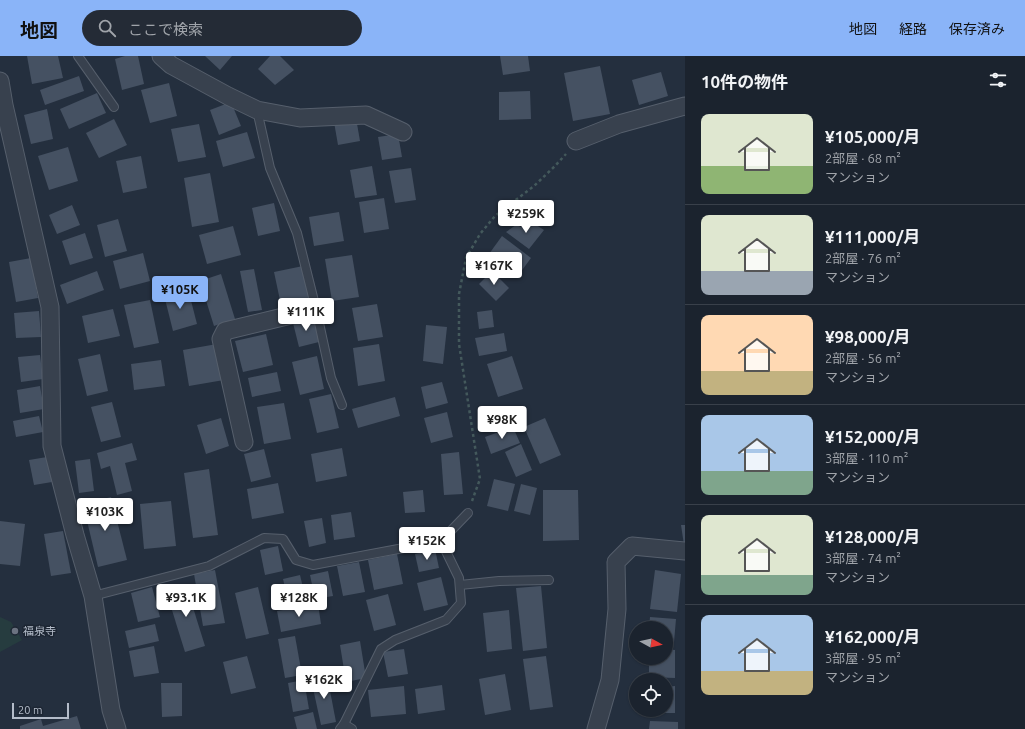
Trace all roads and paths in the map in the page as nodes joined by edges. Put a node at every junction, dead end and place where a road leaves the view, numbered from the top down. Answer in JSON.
{"nodes":[{"id":1,"x":78,"y":56,"type":"edge"},
{"id":2,"x":161,"y":56,"type":"edge"},
{"id":3,"x":0,"y":81,"type":"edge"},
{"id":4,"x":2,"y":106,"type":"edge"},
{"id":5,"x":685,"y":106,"type":"edge"},
{"id":6,"x":114,"y":108,"type":"dead end"},
{"id":7,"x":257,"y":110,"type":"junction"},
{"id":8,"x":403,"y":132,"type":"dead end"},
{"id":9,"x":576,"y":141,"type":"joint"},
{"id":10,"x":316,"y":309,"type":"junction"},
{"id":11,"x":342,"y":405,"type":"dead end"},
{"id":12,"x":244,"y":442,"type":"dead end"},
{"id":13,"x":468,"y":513,"type":"joint"},
{"id":14,"x":441,"y":541,"type":"junction"},
{"id":15,"x":685,"y":551,"type":"edge"},
{"id":16,"x":549,"y":580,"type":"dead end"},
{"id":17,"x":460,"y":585,"type":"junction"},
{"id":18,"x":93,"y":596,"type":"junction"},
{"id":19,"x":342,"y":726,"type":"edge"},
{"id":20,"x":117,"y":729,"type":"edge"},
{"id":21,"x":352,"y":729,"type":"edge"},
{"id":22,"x":596,"y":729,"type":"edge"}],
"edges":[{"from":1,"to":6,"type":"lane"},
{"from":2,"to":7,"type":"street"},
{"from":3,"to":4,"type":"street"},
{"from":4,"to":18,"type":"street"},
{"from":5,"to":9,"type":"street"},
{"from":7,"to":8,"type":"street"},
{"from":7,"to":10,"type":"lane"},
{"from":9,"to":13,"type":"path"},
{"from":10,"to":11,"type":"lane"},
{"from":10,"to":12,"type":"street"},
{"from":13,"to":14,"type":"lane"},
{"from":14,"to":17,"type":"lane"},
{"from":14,"to":18,"type":"lane"},
{"from":15,"to":22,"type":"street"},
{"from":16,"to":17,"type":"lane"},
{"from":17,"to":19,"type":"lane"},
{"from":18,"to":20,"type":"street"},
{"from":19,"to":21,"type":"lane"}]}
